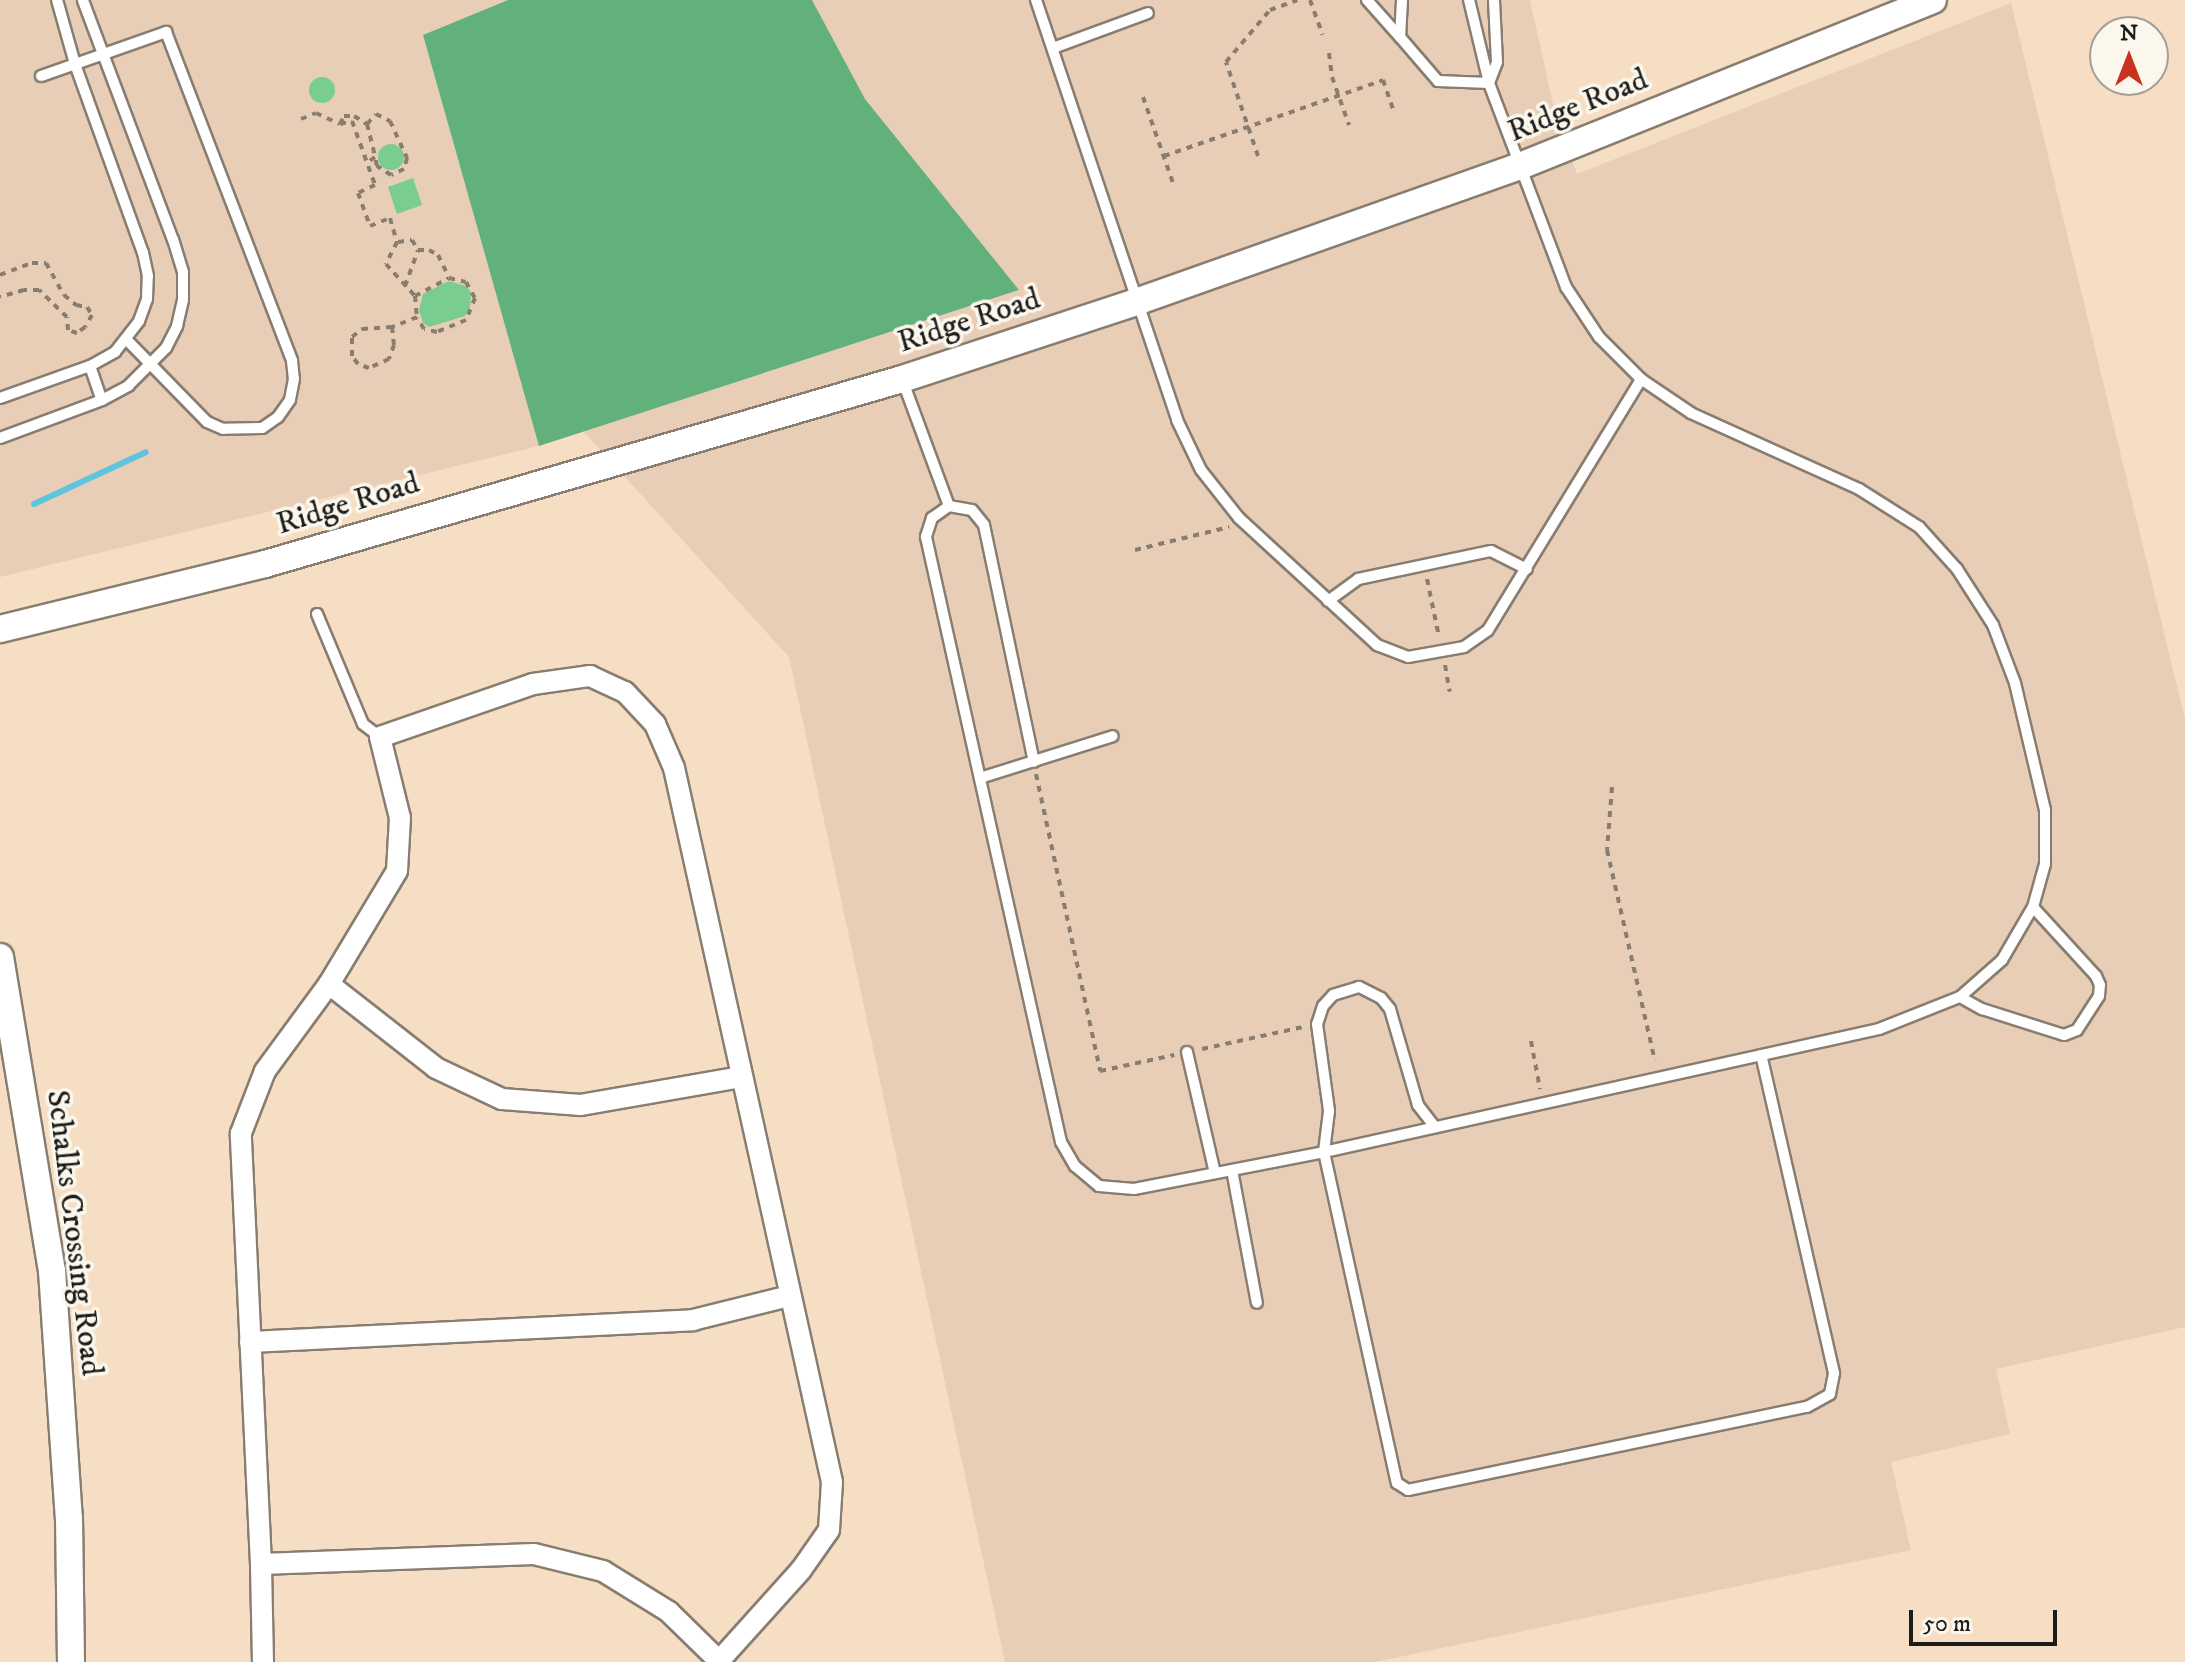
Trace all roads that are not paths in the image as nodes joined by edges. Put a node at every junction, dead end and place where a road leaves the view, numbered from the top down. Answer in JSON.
{"nodes":[{"id":1,"x":57,"y":0,"type":"edge"},
{"id":2,"x":83,"y":0,"type":"edge"},
{"id":3,"x":1036,"y":0,"type":"edge"},
{"id":4,"x":1367,"y":0,"type":"edge"},
{"id":5,"x":1402,"y":0,"type":"edge"},
{"id":6,"x":1469,"y":0,"type":"edge"},
{"id":7,"x":1494,"y":0,"type":"edge"},
{"id":8,"x":1933,"y":0,"type":"edge"},
{"id":9,"x":1148,"y":13,"type":"dead end"},
{"id":10,"x":1400,"y":37,"type":"junction"},
{"id":11,"x":1053,"y":48,"type":"junction"},
{"id":12,"x":103,"y":54,"type":"junction"},
{"id":13,"x":75,"y":64,"type":"junction"},
{"id":14,"x":41,"y":76,"type":"dead end"},
{"id":15,"x":1489,"y":83,"type":"junction"},
{"id":16,"x":1520,"y":166,"type":"junction"},
{"id":17,"x":1139,"y":301,"type":"junction"},
{"id":18,"x":127,"y":340,"type":"junction"},
{"id":19,"x":90,"y":366,"type":"junction"},
{"id":20,"x":151,"y":366,"type":"junction"},
{"id":21,"x":902,"y":379,"type":"junction"},
{"id":22,"x":1641,"y":379,"type":"junction"},
{"id":23,"x":0,"y":398,"type":"edge"},
{"id":24,"x":102,"y":400,"type":"junction"},
{"id":25,"x":0,"y":438,"type":"edge"},
{"id":26,"x":949,"y":506,"type":"junction"},
{"id":27,"x":1527,"y":569,"type":"junction"},
{"id":28,"x":1328,"y":601,"type":"junction"},
{"id":29,"x":317,"y":614,"type":"dead end"},
{"id":30,"x":0,"y":629,"type":"edge"},
{"id":31,"x":1113,"y":736,"type":"dead end"},
{"id":32,"x":380,"y":737,"type":"junction"},
{"id":33,"x":1034,"y":762,"type":"junction"},
{"id":34,"x":980,"y":778,"type":"junction"},
{"id":35,"x":2033,"y":907,"type":"junction"},
{"id":36,"x":0,"y":957,"type":"edge"},
{"id":37,"x":329,"y":984,"type":"junction"},
{"id":38,"x":1960,"y":997,"type":"junction"},
{"id":39,"x":1187,"y":1052,"type":"road end"},
{"id":40,"x":1761,"y":1055,"type":"junction"},
{"id":41,"x":741,"y":1077,"type":"junction"},
{"id":42,"x":1435,"y":1127,"type":"junction"},
{"id":43,"x":1324,"y":1152,"type":"junction"},
{"id":44,"x":1232,"y":1170,"type":"junction"},
{"id":45,"x":1215,"y":1173,"type":"junction"},
{"id":46,"x":789,"y":1296,"type":"junction"},
{"id":47,"x":1257,"y":1303,"type":"dead end"},
{"id":48,"x":250,"y":1342,"type":"junction"},
{"id":49,"x":261,"y":1564,"type":"junction"},
{"id":50,"x":720,"y":1661,"type":"edge"},
{"id":51,"x":71,"y":1662,"type":"edge"},
{"id":52,"x":263,"y":1662,"type":"edge"}],
"edges":[{"from":1,"to":13,"type":"lane"},
{"from":2,"to":12,"type":"lane"},
{"from":3,"to":11,"type":"lane"},
{"from":4,"to":10,"type":"lane"},
{"from":5,"to":10,"type":"lane"},
{"from":6,"to":15,"type":"lane"},
{"from":7,"to":15,"type":"lane"},
{"from":8,"to":16,"type":"street","name":"Ridge Road"},
{"from":9,"to":11,"type":"lane"},
{"from":10,"to":15,"type":"lane"},
{"from":11,"to":17,"type":"lane"},
{"from":12,"to":13,"type":"lane"},
{"from":12,"to":20,"type":"lane"},
{"from":12,"to":20,"type":"lane"},
{"from":13,"to":14,"type":"lane"},
{"from":13,"to":18,"type":"lane"},
{"from":15,"to":16,"type":"lane"},
{"from":16,"to":17,"type":"street","name":"Ridge Road"},
{"from":16,"to":22,"type":"lane"},
{"from":17,"to":21,"type":"street","name":"Ridge Road"},
{"from":17,"to":28,"type":"lane"},
{"from":18,"to":19,"type":"lane"},
{"from":18,"to":20,"type":"lane"},
{"from":19,"to":23,"type":"lane"},
{"from":19,"to":24,"type":"lane"},
{"from":20,"to":24,"type":"lane"},
{"from":21,"to":26,"type":"lane"},
{"from":21,"to":30,"type":"street","name":"Ridge Road"},
{"from":22,"to":27,"type":"lane"},
{"from":22,"to":35,"type":"lane"},
{"from":24,"to":25,"type":"lane"},
{"from":26,"to":33,"type":"lane"},
{"from":26,"to":34,"type":"lane"},
{"from":27,"to":28,"type":"lane"},
{"from":27,"to":28,"type":"lane"},
{"from":29,"to":32,"type":"lane"},
{"from":31,"to":33,"type":"lane"},
{"from":32,"to":37,"type":"street"},
{"from":32,"to":41,"type":"street"},
{"from":33,"to":34,"type":"lane"},
{"from":34,"to":45,"type":"lane"},
{"from":35,"to":38,"type":"lane"},
{"from":35,"to":38,"type":"lane"},
{"from":36,"to":51,"type":"street","name":"Schalks Crossing Road"},
{"from":37,"to":41,"type":"street"},
{"from":37,"to":48,"type":"street"},
{"from":38,"to":40,"type":"lane"},
{"from":39,"to":45,"type":"lane"},
{"from":40,"to":42,"type":"lane"},
{"from":40,"to":43,"type":"lane"},
{"from":41,"to":46,"type":"street"},
{"from":42,"to":43,"type":"lane"},
{"from":42,"to":43,"type":"lane"},
{"from":43,"to":44,"type":"lane"},
{"from":44,"to":45,"type":"lane"},
{"from":44,"to":47,"type":"lane"},
{"from":46,"to":48,"type":"street"},
{"from":46,"to":50,"type":"street"},
{"from":48,"to":49,"type":"street"},
{"from":49,"to":50,"type":"street"},
{"from":49,"to":52,"type":"street"}]}
